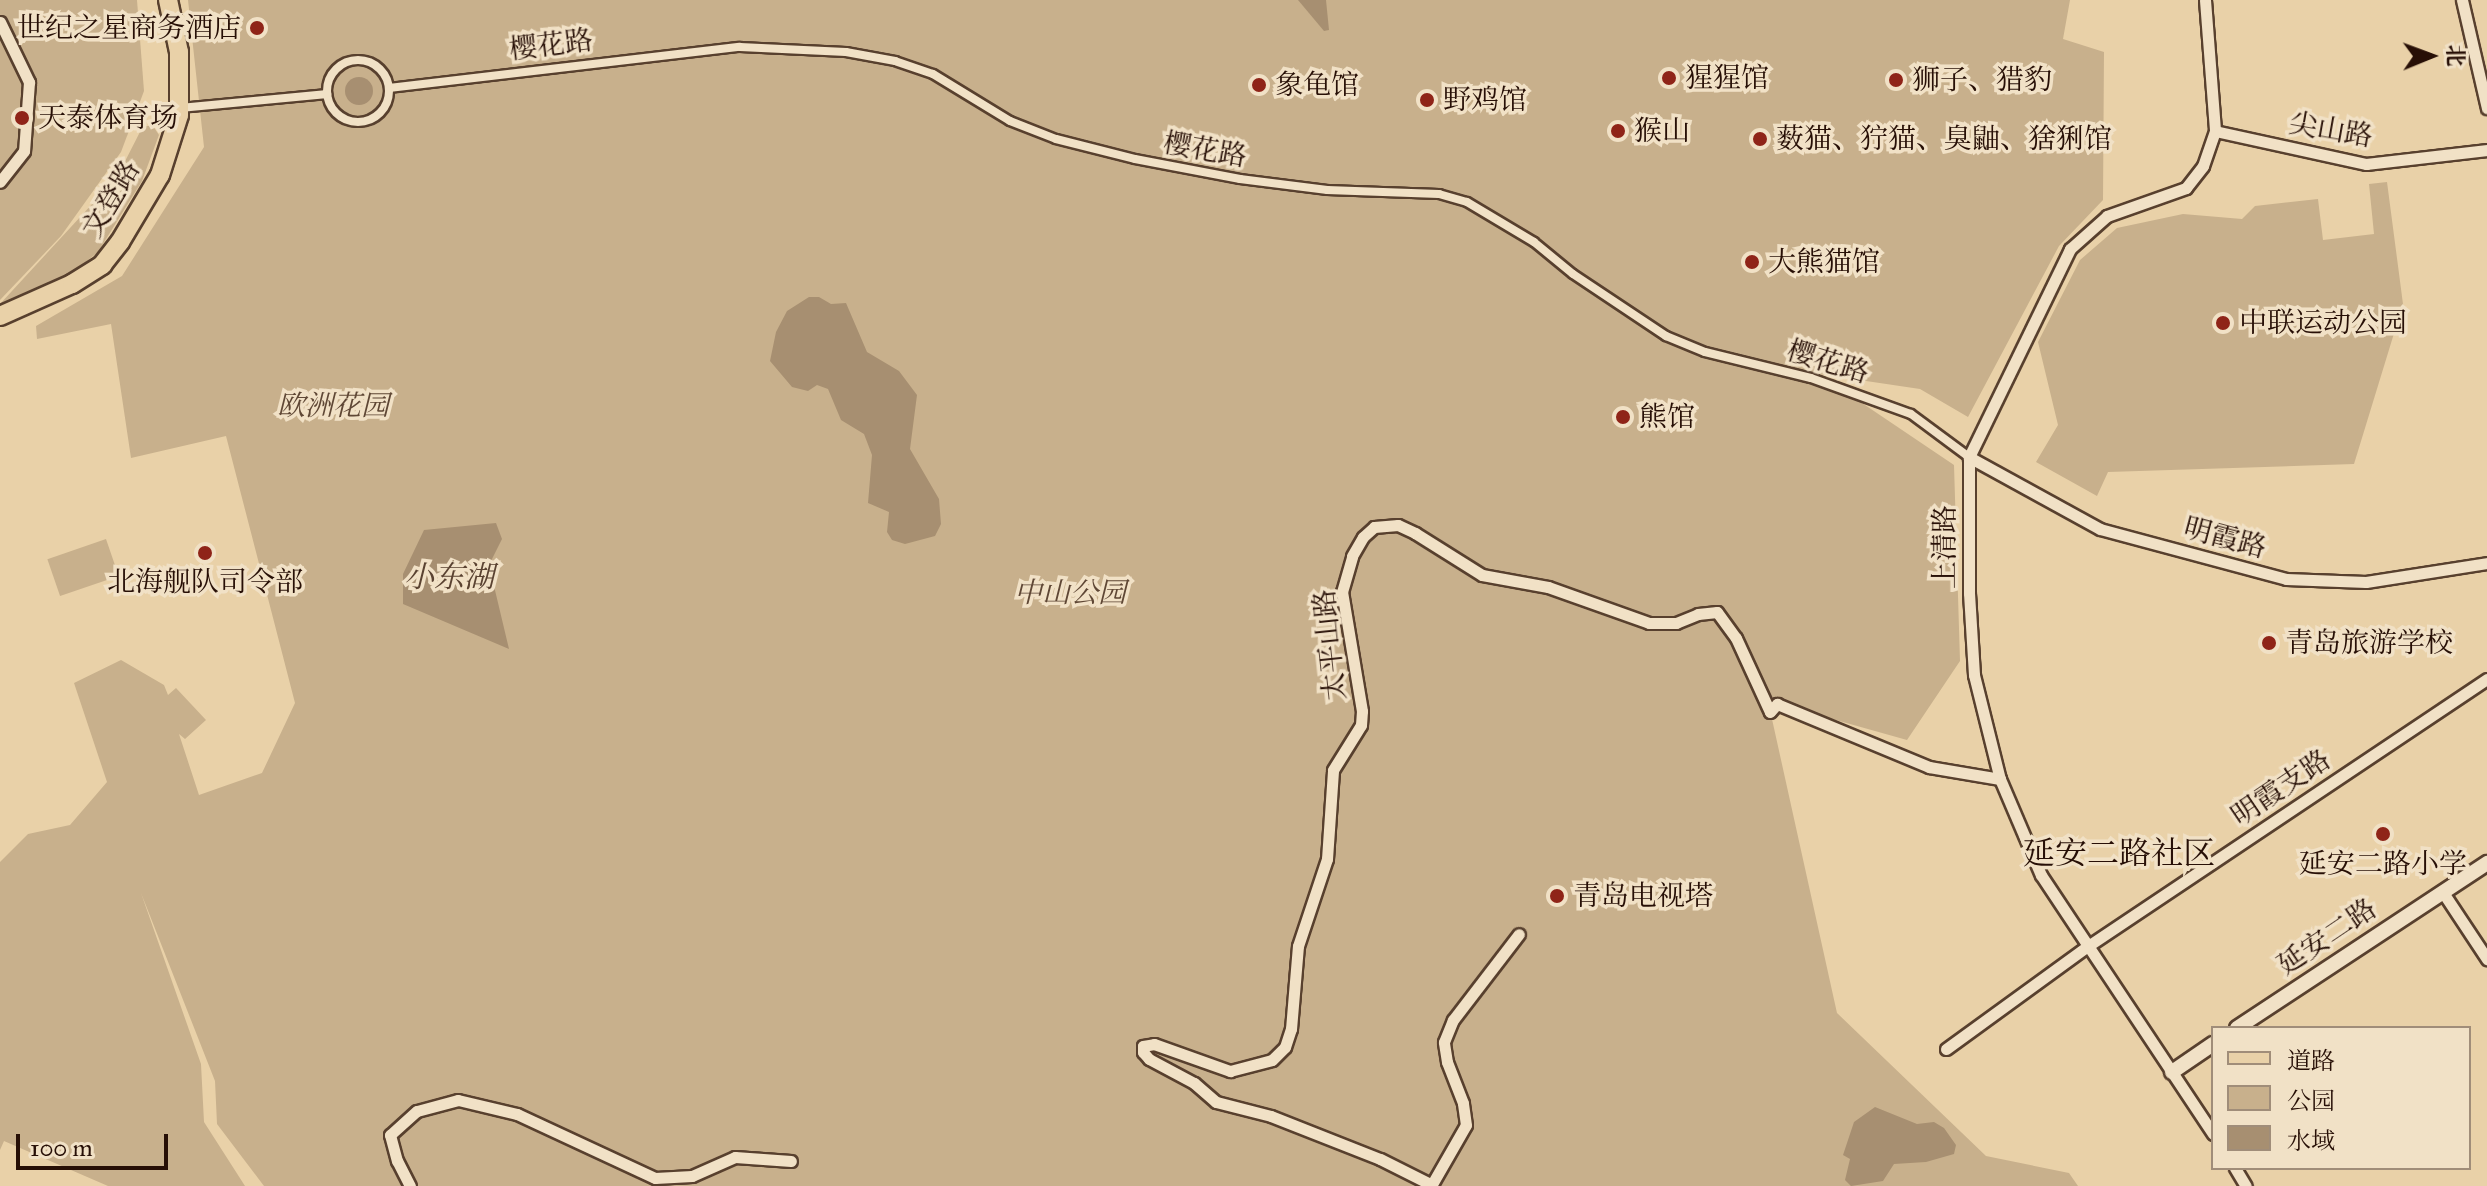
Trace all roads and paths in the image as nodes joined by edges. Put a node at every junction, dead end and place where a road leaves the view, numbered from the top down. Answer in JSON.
{"nodes":[{"id":1,"x":168,"y":0,"type":"edge"},
{"id":2,"x":2205,"y":0,"type":"edge"},
{"id":3,"x":2462,"y":0,"type":"edge"},
{"id":4,"x":0,"y":22,"type":"edge"},
{"id":5,"x":389,"y":88,"type":"junction"},
{"id":6,"x":327,"y":94,"type":"junction"},
{"id":7,"x":179,"y":108,"type":"junction"},
{"id":8,"x":2487,"y":108,"type":"edge"},
{"id":9,"x":2215,"y":131,"type":"junction"},
{"id":10,"x":2487,"y":150,"type":"edge"},
{"id":11,"x":0,"y":182,"type":"edge"},
{"id":12,"x":0,"y":316,"type":"edge"},
{"id":13,"x":1969,"y":457,"type":"junction"},
{"id":14,"x":2487,"y":563,"type":"edge"},
{"id":15,"x":2487,"y":679,"type":"edge"},
{"id":16,"x":2000,"y":779,"type":"junction"},
{"id":17,"x":2487,"y":863,"type":"edge"},
{"id":18,"x":2442,"y":891,"type":"junction"},
{"id":19,"x":1519,"y":934,"type":"dead end"},
{"id":20,"x":2088,"y":946,"type":"junction"},
{"id":21,"x":2487,"y":959,"type":"edge"},
{"id":22,"x":2240,"y":1026,"type":"edge"},
{"id":23,"x":2211,"y":1045,"type":"edge"},
{"id":24,"x":1946,"y":1049,"type":"dead end"},
{"id":25,"x":2172,"y":1072,"type":"junction"},
{"id":26,"x":2211,"y":1131,"type":"edge"},
{"id":27,"x":791,"y":1161,"type":"dead end"},
{"id":28,"x":410,"y":1186,"type":"edge"},
{"id":29,"x":1431,"y":1186,"type":"edge"}],
"edges":[{"from":1,"to":7,"type":"main road","name":"文登路"},
{"from":2,"to":9,"type":"street","name":"上清路"},
{"from":3,"to":8,"type":"street"},
{"from":4,"to":11,"type":"street"},
{"from":5,"to":6,"type":"street"},
{"from":5,"to":6,"type":"street"},
{"from":5,"to":13,"type":"street","name":"樱花路"},
{"from":6,"to":7,"type":"street"},
{"from":7,"to":12,"type":"main road","name":"文登路"},
{"from":9,"to":10,"type":"street","name":"尖山路"},
{"from":9,"to":13,"type":"street","name":"上清路"},
{"from":13,"to":14,"type":"street","name":"明霞路"},
{"from":13,"to":16,"type":"street","name":"上清路"},
{"from":15,"to":20,"type":"street","name":"明霞支路"},
{"from":16,"to":20,"type":"street","name":"上清路"},
{"from":16,"to":29,"type":"street","name":"太平山路"},
{"from":17,"to":18,"type":"street","name":"延安二路"},
{"from":18,"to":21,"type":"street"},
{"from":18,"to":22,"type":"street","name":"延安二路"},
{"from":19,"to":29,"type":"street"},
{"from":20,"to":24,"type":"street","name":"明霞支路"},
{"from":20,"to":25,"type":"street","name":"上清路"},
{"from":23,"to":25,"type":"street"},
{"from":25,"to":26,"type":"street","name":"上清路"},
{"from":27,"to":28,"type":"street"}]}
